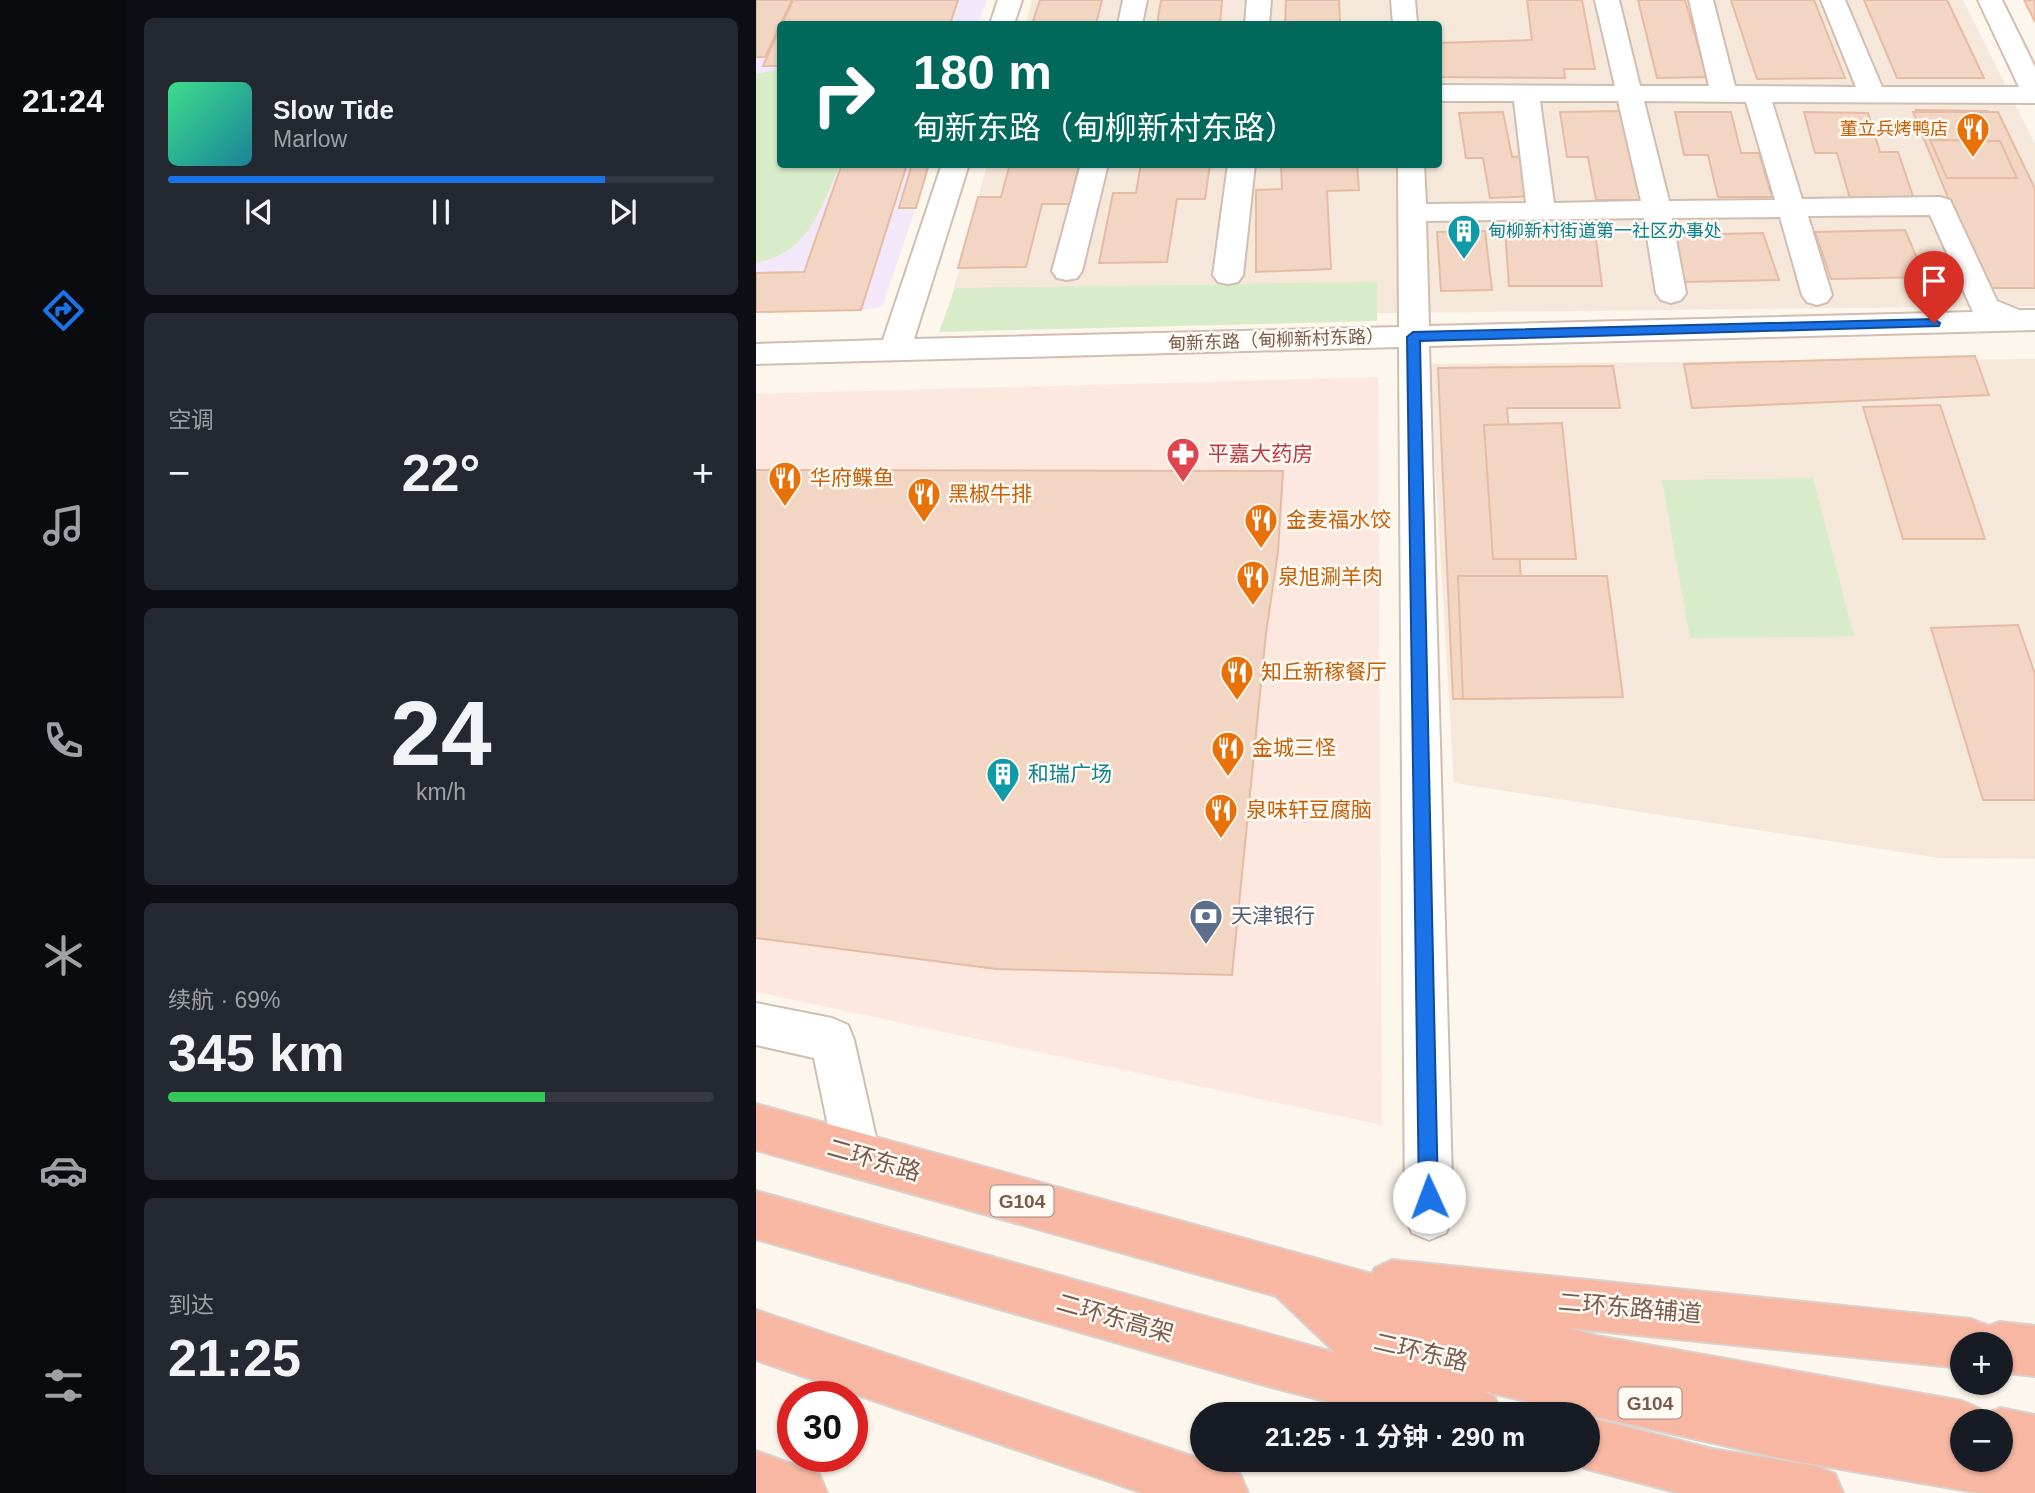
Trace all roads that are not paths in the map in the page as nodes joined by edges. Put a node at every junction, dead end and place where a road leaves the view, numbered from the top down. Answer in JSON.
{"nodes":[{"id":1,"x":1010,"y":0,"type":"edge"},
{"id":2,"x":1135,"y":0,"type":"edge"},
{"id":3,"x":1259,"y":0,"type":"edge"},
{"id":4,"x":1404,"y":0,"type":"edge"},
{"id":5,"x":1607,"y":0,"type":"edge"},
{"id":6,"x":1701,"y":0,"type":"edge"},
{"id":7,"x":1833,"y":0,"type":"edge"},
{"id":8,"x":1990,"y":0,"type":"edge"},
{"id":9,"x":1003,"y":21,"type":"edge"},
{"id":10,"x":1131,"y":21,"type":"edge"},
{"id":11,"x":1257,"y":21,"type":"edge"},
{"id":12,"x":1405,"y":21,"type":"edge"},
{"id":13,"x":1442,"y":93,"type":"edge"},
{"id":14,"x":1526,"y":93,"type":"junction"},
{"id":15,"x":1629,"y":93,"type":"junction"},
{"id":16,"x":1724,"y":94,"type":"junction"},
{"id":17,"x":1757,"y":94,"type":"junction"},
{"id":18,"x":1872,"y":94,"type":"junction"},
{"id":19,"x":2035,"y":94,"type":"edge"},
{"id":20,"x":955,"y":168,"type":"edge"},
{"id":21,"x":1094,"y":168,"type":"edge"},
{"id":22,"x":1241,"y":168,"type":"edge"},
{"id":23,"x":1412,"y":168,"type":"edge"},
{"id":24,"x":1657,"y":209,"type":"junction"},
{"id":25,"x":1793,"y":209,"type":"junction"},
{"id":26,"x":1541,"y":212,"type":"junction"},
{"id":27,"x":1412,"y":213,"type":"junction"},
{"id":28,"x":1067,"y":271,"type":"dead end"},
{"id":29,"x":1227,"y":275,"type":"dead end"},
{"id":30,"x":1671,"y":293,"type":"dead end"},
{"id":31,"x":1817,"y":295,"type":"dead end"},
{"id":32,"x":2026,"y":321,"type":"edge"},
{"id":33,"x":1413,"y":337,"type":"junction"},
{"id":34,"x":895,"y":350,"type":"junction"},
{"id":35,"x":756,"y":354,"type":"edge"},
{"id":36,"x":756,"y":365,"type":"edge"},
{"id":37,"x":756,"y":1024,"type":"edge"},
{"id":38,"x":756,"y":1127,"type":"edge"},
{"id":39,"x":857,"y":1155,"type":"junction"},
{"id":40,"x":756,"y":1215,"type":"edge"},
{"id":41,"x":1429,"y":1216,"type":"dead end"},
{"id":42,"x":1289,"y":1275,"type":"junction"},
{"id":43,"x":756,"y":1335,"type":"edge"},
{"id":44,"x":1950,"y":1342,"type":"edge"},
{"id":45,"x":2013,"y":1348,"type":"edge"},
{"id":46,"x":2035,"y":1351,"type":"edge"},
{"id":47,"x":1429,"y":1402,"type":"edge"},
{"id":48,"x":1950,"y":1425,"type":"edge"},
{"id":49,"x":2013,"y":1437,"type":"edge"},
{"id":50,"x":2035,"y":1441,"type":"edge"},
{"id":51,"x":1600,"y":1446,"type":"edge"},
{"id":52,"x":2035,"y":1476,"type":"edge"},
{"id":53,"x":756,"y":1477,"type":"edge"},
{"id":54,"x":800,"y":1493,"type":"edge"},
{"id":55,"x":1221,"y":1493,"type":"edge"},
{"id":56,"x":1816,"y":1493,"type":"edge"}],
"edges":[{"from":1,"to":9,"type":"street"},
{"from":2,"to":10,"type":"street"},
{"from":3,"to":11,"type":"street"},
{"from":4,"to":12,"type":"street"},
{"from":5,"to":15,"type":"street"},
{"from":6,"to":16,"type":"street"},
{"from":7,"to":18,"type":"street"},
{"from":8,"to":19,"type":"street"},
{"from":13,"to":14,"type":"street"},
{"from":14,"to":15,"type":"street"},
{"from":14,"to":26,"type":"street"},
{"from":15,"to":16,"type":"street"},
{"from":15,"to":24,"type":"street"},
{"from":16,"to":17,"type":"street"},
{"from":17,"to":18,"type":"street"},
{"from":17,"to":25,"type":"street"},
{"from":18,"to":19,"type":"street"},
{"from":20,"to":34,"type":"street"},
{"from":21,"to":28,"type":"street"},
{"from":22,"to":29,"type":"street"},
{"from":23,"to":27,"type":"street"},
{"from":24,"to":25,"type":"street"},
{"from":24,"to":26,"type":"street"},
{"from":24,"to":30,"type":"street"},
{"from":25,"to":31,"type":"street"},
{"from":25,"to":32,"type":"street"},
{"from":26,"to":27,"type":"street"},
{"from":27,"to":33,"type":"street"},
{"from":32,"to":33,"type":"street","name":"甸新东路（甸柳新村东路）"},
{"from":33,"to":34,"type":"street","name":"甸新东路（甸柳新村东路）"},
{"from":33,"to":41,"type":"street"},
{"from":34,"to":35,"type":"street","name":"甸新东路（甸柳新村东路）"},
{"from":34,"to":36,"type":"street","name":"甸新东路（甸柳新村东路）"},
{"from":37,"to":39,"type":"street"},
{"from":38,"to":39,"type":"highway","name":"二环东路","number":"G104"},
{"from":39,"to":42,"type":"highway","name":"二环东路","number":"G104"},
{"from":40,"to":47,"type":"highway","name":"二环东高架"},
{"from":42,"to":44,"type":"highway","name":"二环东路辅道"},
{"from":42,"to":48,"type":"highway"},
{"from":42,"to":52,"type":"highway","name":"二环东路","number":"G104"},
{"from":43,"to":55,"type":"highway"},
{"from":45,"to":46,"type":"highway"},
{"from":49,"to":50,"type":"highway"},
{"from":51,"to":56,"type":"highway"},
{"from":53,"to":54,"type":"highway"}]}
